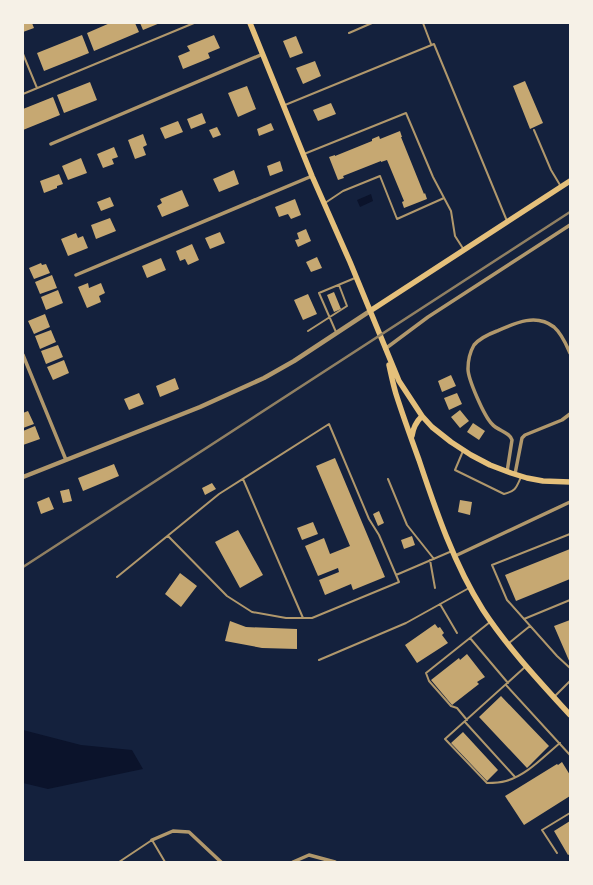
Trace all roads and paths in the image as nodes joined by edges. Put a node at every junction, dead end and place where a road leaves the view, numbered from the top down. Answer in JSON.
{"nodes":[{"id":1,"x":194,"y":23,"type":"edge"},
{"id":2,"x":250,"y":23,"type":"edge"},
{"id":3,"x":372,"y":23,"type":"edge"},
{"id":4,"x":423,"y":23,"type":"edge"},
{"id":5,"x":349,"y":33,"type":"dead end"},
{"id":6,"x":431,"y":44,"type":"junction"},
{"id":7,"x":23,"y":54,"type":"edge"},
{"id":8,"x":263,"y":54,"type":"junction"},
{"id":9,"x":37,"y":88,"type":"junction"},
{"id":10,"x":23,"y":94,"type":"edge"},
{"id":11,"x":284,"y":106,"type":"junction"},
{"id":12,"x":534,"y":130,"type":"dead end"},
{"id":13,"x":51,"y":144,"type":"dead end"},
{"id":14,"x":303,"y":154,"type":"junction"},
{"id":15,"x":312,"y":176,"type":"junction"},
{"id":16,"x":570,"y":181,"type":"edge"},
{"id":17,"x":561,"y":187,"type":"junction"},
{"id":18,"x":444,"y":198,"type":"junction"},
{"id":19,"x":324,"y":203,"type":"junction"},
{"id":20,"x":507,"y":222,"type":"junction"},
{"id":21,"x":570,"y":225,"type":"edge"},
{"id":22,"x":464,"y":250,"type":"junction"},
{"id":23,"x":76,"y":275,"type":"dead end"},
{"id":24,"x":356,"y":277,"type":"junction"},
{"id":25,"x":339,"y":285,"type":"junction"},
{"id":26,"x":370,"y":311,"type":"junction"},
{"id":27,"x":330,"y":318,"type":"junction"},
{"id":28,"x":308,"y":331,"type":"dead end"},
{"id":29,"x":336,"y":333,"type":"junction"},
{"id":30,"x":385,"y":349,"type":"junction"},
{"id":31,"x":570,"y":353,"type":"edge"},
{"id":32,"x":23,"y":355,"type":"edge"},
{"id":33,"x":570,"y":414,"type":"edge"},
{"id":34,"x":422,"y":416,"type":"junction"},
{"id":35,"x":412,"y":438,"type":"junction"},
{"id":36,"x":512,"y":445,"type":"junction"},
{"id":37,"x":520,"y":446,"type":"junction"},
{"id":38,"x":463,"y":450,"type":"junction"},
{"id":39,"x":66,"y":460,"type":"junction"},
{"id":40,"x":507,"y":472,"type":"junction"},
{"id":41,"x":515,"y":474,"type":"junction"},
{"id":42,"x":521,"y":476,"type":"junction"},
{"id":43,"x":23,"y":477,"type":"edge"},
{"id":44,"x":243,"y":479,"type":"junction"},
{"id":45,"x":388,"y":479,"type":"dead end"},
{"id":46,"x":570,"y":482,"type":"edge"},
{"id":47,"x":570,"y":502,"type":"edge"},
{"id":48,"x":570,"y":534,"type":"edge"},
{"id":49,"x":168,"y":536,"type":"junction"},
{"id":50,"x":454,"y":553,"type":"junction"},
{"id":51,"x":434,"y":559,"type":"junction"},
{"id":52,"x":430,"y":560,"type":"junction"},
{"id":53,"x":396,"y":575,"type":"junction"},
{"id":54,"x":117,"y":577,"type":"dead end"},
{"id":55,"x":470,"y":587,"type":"junction"},
{"id":56,"x":435,"y":588,"type":"dead end"},
{"id":57,"x":570,"y":600,"type":"edge"},
{"id":58,"x":440,"y":604,"type":"junction"},
{"id":59,"x":303,"y":618,"type":"junction"},
{"id":60,"x":524,"y":620,"type":"junction"},
{"id":61,"x":491,"y":622,"type":"junction"},
{"id":62,"x":530,"y":626,"type":"junction"},
{"id":63,"x":457,"y":633,"type":"dead end"},
{"id":64,"x":470,"y":638,"type":"junction"},
{"id":65,"x":507,"y":644,"type":"junction"},
{"id":66,"x":319,"y":660,"type":"dead end"},
{"id":67,"x":526,"y":666,"type":"junction"},
{"id":68,"x":570,"y":668,"type":"edge"},
{"id":69,"x":570,"y":681,"type":"edge"},
{"id":70,"x":507,"y":684,"type":"junction"},
{"id":71,"x":554,"y":697,"type":"junction"},
{"id":72,"x":570,"y":715,"type":"edge"},
{"id":73,"x":466,"y":721,"type":"junction"},
{"id":74,"x":560,"y":743,"type":"junction"},
{"id":75,"x":570,"y":755,"type":"edge"},
{"id":76,"x":515,"y":777,"type":"junction"},
{"id":77,"x":570,"y":813,"type":"edge"},
{"id":78,"x":152,"y":840,"type":"junction"},
{"id":79,"x":557,"y":853,"type":"dead end"},
{"id":80,"x":119,"y":862,"type":"edge"},
{"id":81,"x":165,"y":862,"type":"edge"},
{"id":82,"x":221,"y":862,"type":"edge"},
{"id":83,"x":294,"y":862,"type":"edge"},
{"id":84,"x":335,"y":862,"type":"edge"}],
"edges":[{"from":1,"to":9,"type":"lane"},
{"from":2,"to":8,"type":"main road"},
{"from":3,"to":5,"type":"lane"},
{"from":4,"to":6,"type":"lane"},
{"from":6,"to":11,"type":"lane"},
{"from":6,"to":20,"type":"lane"},
{"from":7,"to":9,"type":"lane"},
{"from":8,"to":11,"type":"main road"},
{"from":8,"to":13,"type":"street"},
{"from":9,"to":10,"type":"lane"},
{"from":11,"to":14,"type":"main road"},
{"from":12,"to":17,"type":"lane"},
{"from":14,"to":15,"type":"main road"},
{"from":14,"to":18,"type":"lane"},
{"from":15,"to":19,"type":"main road"},
{"from":15,"to":23,"type":"street"},
{"from":16,"to":17,"type":"main road"},
{"from":17,"to":20,"type":"main road"},
{"from":18,"to":19,"type":"lane"},
{"from":18,"to":22,"type":"lane"},
{"from":19,"to":24,"type":"main road"},
{"from":20,"to":22,"type":"main road"},
{"from":21,"to":30,"type":"street"},
{"from":22,"to":26,"type":"main road"},
{"from":24,"to":25,"type":"lane"},
{"from":24,"to":26,"type":"main road"},
{"from":25,"to":27,"type":"lane"},
{"from":25,"to":27,"type":"lane"},
{"from":26,"to":29,"type":"street"},
{"from":26,"to":30,"type":"main road"},
{"from":27,"to":28,"type":"lane"},
{"from":27,"to":29,"type":"lane"},
{"from":29,"to":39,"type":"street"},
{"from":30,"to":34,"type":"main road"},
{"from":30,"to":35,"type":"main road"},
{"from":31,"to":36,"type":"street"},
{"from":32,"to":39,"type":"street"},
{"from":33,"to":37,"type":"street"},
{"from":34,"to":35,"type":"main road"},
{"from":34,"to":38,"type":"main road"},
{"from":35,"to":50,"type":"main road"},
{"from":36,"to":37,"type":"street"},
{"from":36,"to":40,"type":"street"},
{"from":37,"to":41,"type":"street"},
{"from":38,"to":40,"type":"main road"},
{"from":38,"to":42,"type":"lane"},
{"from":39,"to":43,"type":"street"},
{"from":40,"to":41,"type":"main road"},
{"from":41,"to":42,"type":"main road"},
{"from":42,"to":46,"type":"main road"},
{"from":44,"to":49,"type":"lane"},
{"from":44,"to":53,"type":"lane"},
{"from":44,"to":59,"type":"lane"},
{"from":45,"to":51,"type":"lane"},
{"from":47,"to":50,"type":"street"},
{"from":48,"to":60,"type":"lane"},
{"from":49,"to":54,"type":"lane"},
{"from":49,"to":59,"type":"lane"},
{"from":50,"to":51,"type":"lane"},
{"from":50,"to":55,"type":"main road"},
{"from":51,"to":52,"type":"lane"},
{"from":52,"to":53,"type":"lane"},
{"from":52,"to":56,"type":"lane"},
{"from":53,"to":59,"type":"lane"},
{"from":55,"to":58,"type":"lane"},
{"from":55,"to":61,"type":"main road"},
{"from":57,"to":60,"type":"lane"},
{"from":58,"to":63,"type":"lane"},
{"from":58,"to":66,"type":"lane"},
{"from":60,"to":62,"type":"lane"},
{"from":61,"to":64,"type":"lane"},
{"from":61,"to":65,"type":"main road"},
{"from":62,"to":65,"type":"lane"},
{"from":62,"to":68,"type":"lane"},
{"from":64,"to":70,"type":"lane"},
{"from":64,"to":73,"type":"lane"},
{"from":65,"to":67,"type":"main road"},
{"from":67,"to":70,"type":"lane"},
{"from":67,"to":71,"type":"main road"},
{"from":69,"to":71,"type":"lane"},
{"from":70,"to":73,"type":"lane"},
{"from":70,"to":74,"type":"lane"},
{"from":71,"to":72,"type":"main road"},
{"from":73,"to":76,"type":"lane"},
{"from":73,"to":76,"type":"lane"},
{"from":74,"to":75,"type":"lane"},
{"from":74,"to":76,"type":"lane"},
{"from":77,"to":79,"type":"lane"},
{"from":78,"to":80,"type":"lane"},
{"from":78,"to":81,"type":"lane"},
{"from":78,"to":82,"type":"street"},
{"from":83,"to":84,"type":"street"}]}
